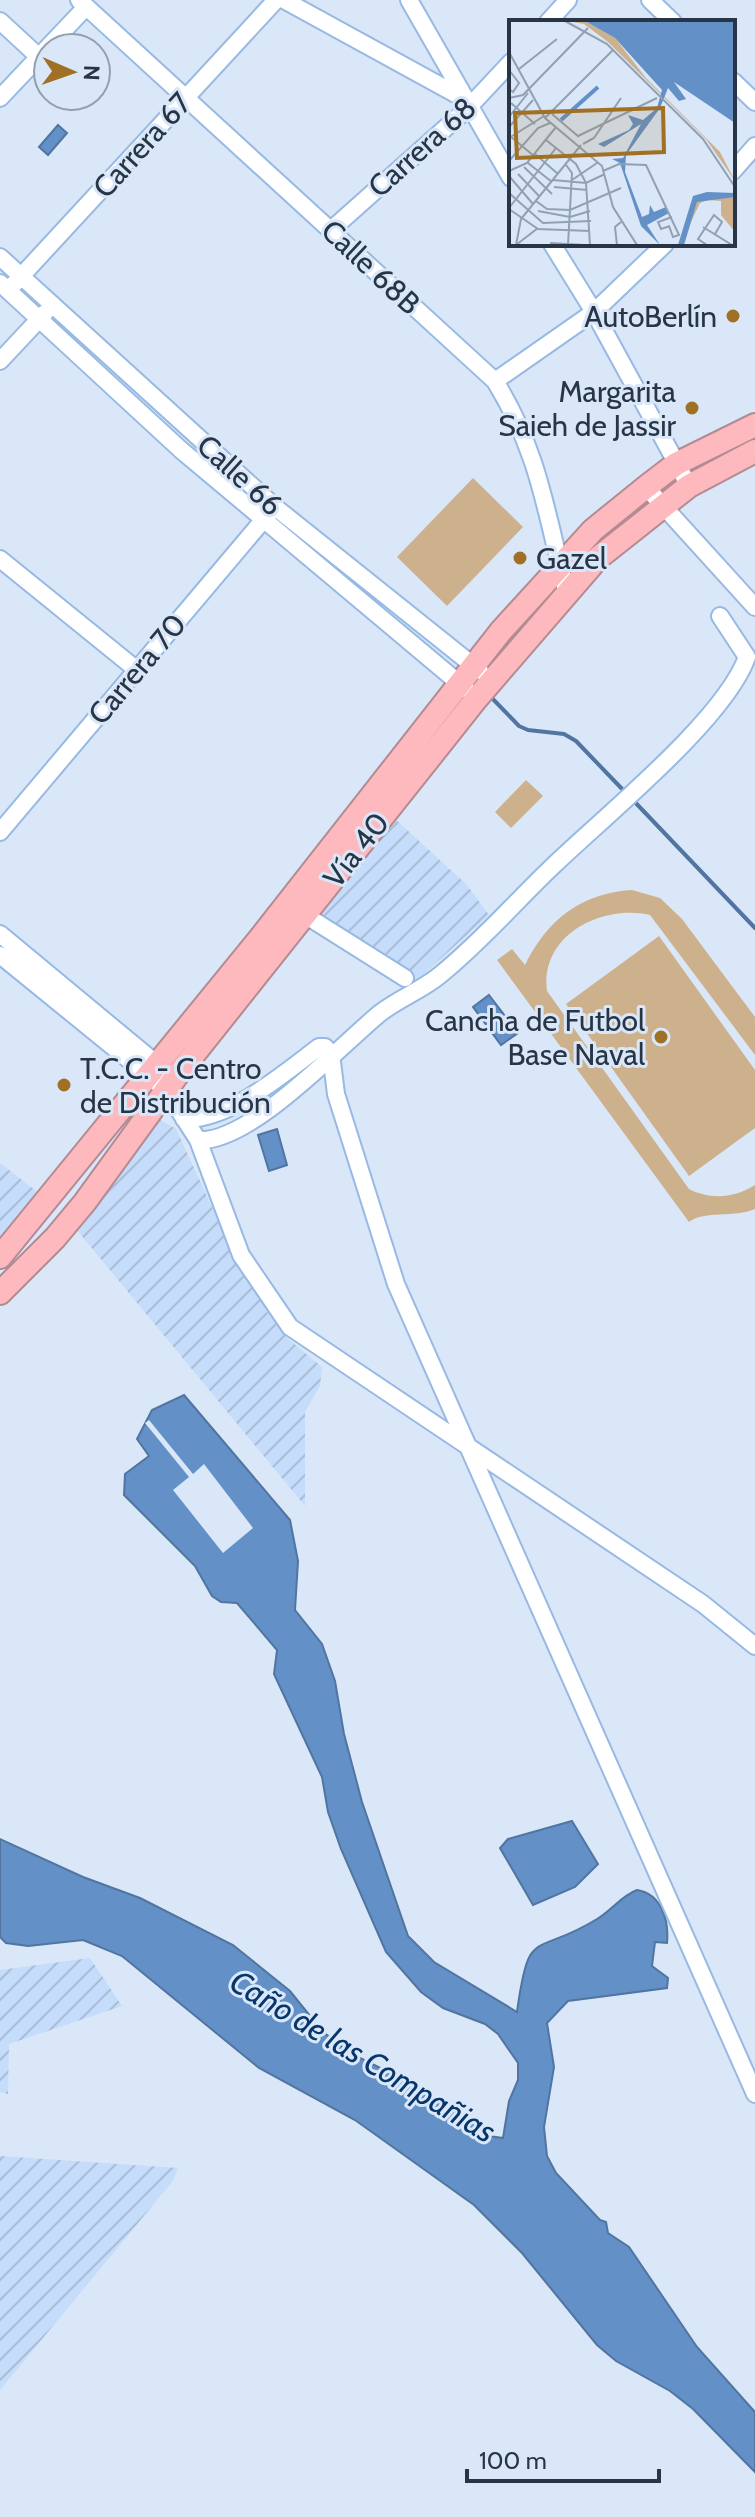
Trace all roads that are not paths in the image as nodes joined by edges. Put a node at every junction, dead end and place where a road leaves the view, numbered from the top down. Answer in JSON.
{"nodes":[{"id":1,"x":276,"y":0,"type":"edge"},
{"id":2,"x":284,"y":0,"type":"edge"},
{"id":3,"x":409,"y":0,"type":"edge"},
{"id":4,"x":568,"y":0,"type":"edge"},
{"id":5,"x":650,"y":0,"type":"edge"},
{"id":6,"x":83,"y":4,"type":"edge"},
{"id":7,"x":550,"y":20,"type":"edge"},
{"id":8,"x":671,"y":20,"type":"edge"},
{"id":9,"x":0,"y":21,"type":"edge"},
{"id":10,"x":60,"y":32,"type":"edge"},
{"id":11,"x":32,"y":51,"type":"edge"},
{"id":12,"x":32,"y":64,"type":"edge"},
{"id":13,"x":509,"y":64,"type":"edge"},
{"id":14,"x":735,"y":83,"type":"edge"},
{"id":15,"x":0,"y":98,"type":"edge"},
{"id":16,"x":184,"y":99,"type":"junction"},
{"id":17,"x":465,"y":102,"type":"junction"},
{"id":18,"x":755,"y":102,"type":"edge"},
{"id":19,"x":755,"y":146,"type":"edge"},
{"id":20,"x":735,"y":169,"type":"edge"},
{"id":21,"x":509,"y":175,"type":"edge"},
{"id":22,"x":331,"y":230,"type":"junction"},
{"id":23,"x":553,"y":246,"type":"edge"},
{"id":24,"x":663,"y":246,"type":"edge"},
{"id":25,"x":0,"y":257,"type":"edge"},
{"id":26,"x":21,"y":278,"type":"junction"},
{"id":27,"x":4,"y":287,"type":"edge"},
{"id":28,"x":52,"y":306,"type":"junction"},
{"id":29,"x":594,"y":312,"type":"junction"},
{"id":30,"x":39,"y":319,"type":"junction"},
{"id":31,"x":0,"y":361,"type":"edge"},
{"id":32,"x":113,"y":361,"type":"junction"},
{"id":33,"x":100,"y":377,"type":"junction"},
{"id":34,"x":495,"y":381,"type":"junction"},
{"id":35,"x":755,"y":425,"type":"edge"},
{"id":36,"x":195,"y":435,"type":"junction"},
{"id":37,"x":181,"y":450,"type":"junction"},
{"id":38,"x":755,"y":451,"type":"edge"},
{"id":39,"x":676,"y":464,"type":"junction"},
{"id":40,"x":689,"y":486,"type":"junction"},
{"id":41,"x":646,"y":487,"type":"junction"},
{"id":42,"x":662,"y":506,"type":"junction"},
{"id":43,"x":275,"y":507,"type":"junction"},
{"id":44,"x":263,"y":520,"type":"junction"},
{"id":45,"x":0,"y":559,"type":"edge"},
{"id":46,"x":560,"y":567,"type":"junction"},
{"id":47,"x":567,"y":594,"type":"junction"},
{"id":48,"x":755,"y":607,"type":"edge"},
{"id":49,"x":720,"y":616,"type":"dead end"},
{"id":50,"x":473,"y":665,"type":"junction"},
{"id":51,"x":137,"y":670,"type":"junction"},
{"id":52,"x":492,"y":680,"type":"junction"},
{"id":53,"x":458,"y":683,"type":"junction"},
{"id":54,"x":477,"y":698,"type":"junction"},
{"id":55,"x":0,"y":832,"type":"edge"},
{"id":56,"x":305,"y":915,"type":"junction"},
{"id":57,"x":0,"y":934,"type":"edge"},
{"id":58,"x":0,"y":955,"type":"edge"},
{"id":59,"x":405,"y":978,"type":"dead end"},
{"id":60,"x":331,"y":1054,"type":"junction"},
{"id":61,"x":162,"y":1078,"type":"junction"},
{"id":62,"x":184,"y":1119,"type":"junction"},
{"id":63,"x":198,"y":1140,"type":"junction"},
{"id":64,"x":0,"y":1257,"type":"edge"},
{"id":65,"x":0,"y":1293,"type":"edge"},
{"id":66,"x":467,"y":1445,"type":"junction"},
{"id":67,"x":755,"y":1646,"type":"edge"},
{"id":68,"x":755,"y":2094,"type":"edge"}],
"edges":[{"from":1,"to":16,"type":"street","name":"Carrera 67"},
{"from":2,"to":17,"type":"street"},
{"from":3,"to":17,"type":"street"},
{"from":4,"to":7,"type":"street"},
{"from":5,"to":8,"type":"street"},
{"from":6,"to":10,"type":"street"},
{"from":6,"to":16,"type":"street","name":"Calle 68B"},
{"from":9,"to":11,"type":"street"},
{"from":12,"to":15,"type":"street"},
{"from":13,"to":17,"type":"street","name":"Carrera 68"},
{"from":14,"to":18,"type":"street"},
{"from":16,"to":22,"type":"street","name":"Calle 68B"},
{"from":16,"to":26,"type":"street","name":"Carrera 67"},
{"from":17,"to":21,"type":"street"},
{"from":17,"to":22,"type":"street","name":"Carrera 68"},
{"from":19,"to":20,"type":"street"},
{"from":22,"to":34,"type":"street","name":"Calle 68B"},
{"from":23,"to":29,"type":"street"},
{"from":24,"to":29,"type":"street"},
{"from":25,"to":26,"type":"street","name":"Calle 66"},
{"from":26,"to":27,"type":"street","name":"Carrera 67"},
{"from":26,"to":28,"type":"street","name":"Calle 66"},
{"from":27,"to":30,"type":"street","name":"Calle 66"},
{"from":28,"to":30,"type":"street"},
{"from":28,"to":32,"type":"street","name":"Calle 66"},
{"from":29,"to":34,"type":"street"},
{"from":29,"to":39,"type":"street"},
{"from":30,"to":31,"type":"street"},
{"from":30,"to":33,"type":"street","name":"Calle 66"},
{"from":32,"to":33,"type":"street"},
{"from":32,"to":36,"type":"street","name":"Calle 66"},
{"from":33,"to":37,"type":"street","name":"Calle 66"},
{"from":34,"to":46,"type":"street","name":"Calle 68B"},
{"from":35,"to":39,"type":"highway","name":"Vía 40"},
{"from":36,"to":37,"type":"street"},
{"from":36,"to":43,"type":"street","name":"Calle 66"},
{"from":37,"to":44,"type":"street","name":"Calle 66"},
{"from":38,"to":40,"type":"highway","name":"Vía 40"},
{"from":39,"to":40,"type":"street"},
{"from":39,"to":41,"type":"highway","name":"Vía 40"},
{"from":40,"to":42,"type":"highway","name":"Vía 40"},
{"from":41,"to":42,"type":"street"},
{"from":41,"to":46,"type":"highway","name":"Vía 40"},
{"from":42,"to":47,"type":"highway","name":"Vía 40"},
{"from":42,"to":48,"type":"street"},
{"from":43,"to":44,"type":"street","name":"Carrera 70"},
{"from":43,"to":50,"type":"street","name":"Calle 66"},
{"from":44,"to":51,"type":"street","name":"Carrera 70"},
{"from":44,"to":53,"type":"street","name":"Calle 66"},
{"from":45,"to":51,"type":"street"},
{"from":46,"to":47,"type":"street","name":"Calle 68B"},
{"from":46,"to":50,"type":"highway","name":"Vía 40"},
{"from":47,"to":52,"type":"highway","name":"Vía 40"},
{"from":49,"to":60,"type":"street"},
{"from":50,"to":52,"type":"street","name":"Calle 66"},
{"from":50,"to":53,"type":"highway","name":"Vía 40"},
{"from":51,"to":55,"type":"street","name":"Carrera 70"},
{"from":52,"to":54,"type":"highway","name":"Vía 40"},
{"from":53,"to":54,"type":"street","name":"Calle 66"},
{"from":53,"to":61,"type":"highway","name":"Vía 40"},
{"from":54,"to":56,"type":"highway","name":"Vía 40"},
{"from":56,"to":59,"type":"street"},
{"from":56,"to":61,"type":"highway","name":"Vía 40"},
{"from":57,"to":61,"type":"street"},
{"from":58,"to":61,"type":"street"},
{"from":60,"to":62,"type":"street"},
{"from":60,"to":63,"type":"street"},
{"from":60,"to":66,"type":"street"},
{"from":61,"to":62,"type":"street"},
{"from":61,"to":64,"type":"highway","name":"Vía 40"},
{"from":61,"to":65,"type":"highway","name":"Vía 40"},
{"from":62,"to":63,"type":"street"},
{"from":63,"to":66,"type":"street"},
{"from":66,"to":67,"type":"street"},
{"from":66,"to":68,"type":"street"}]}
